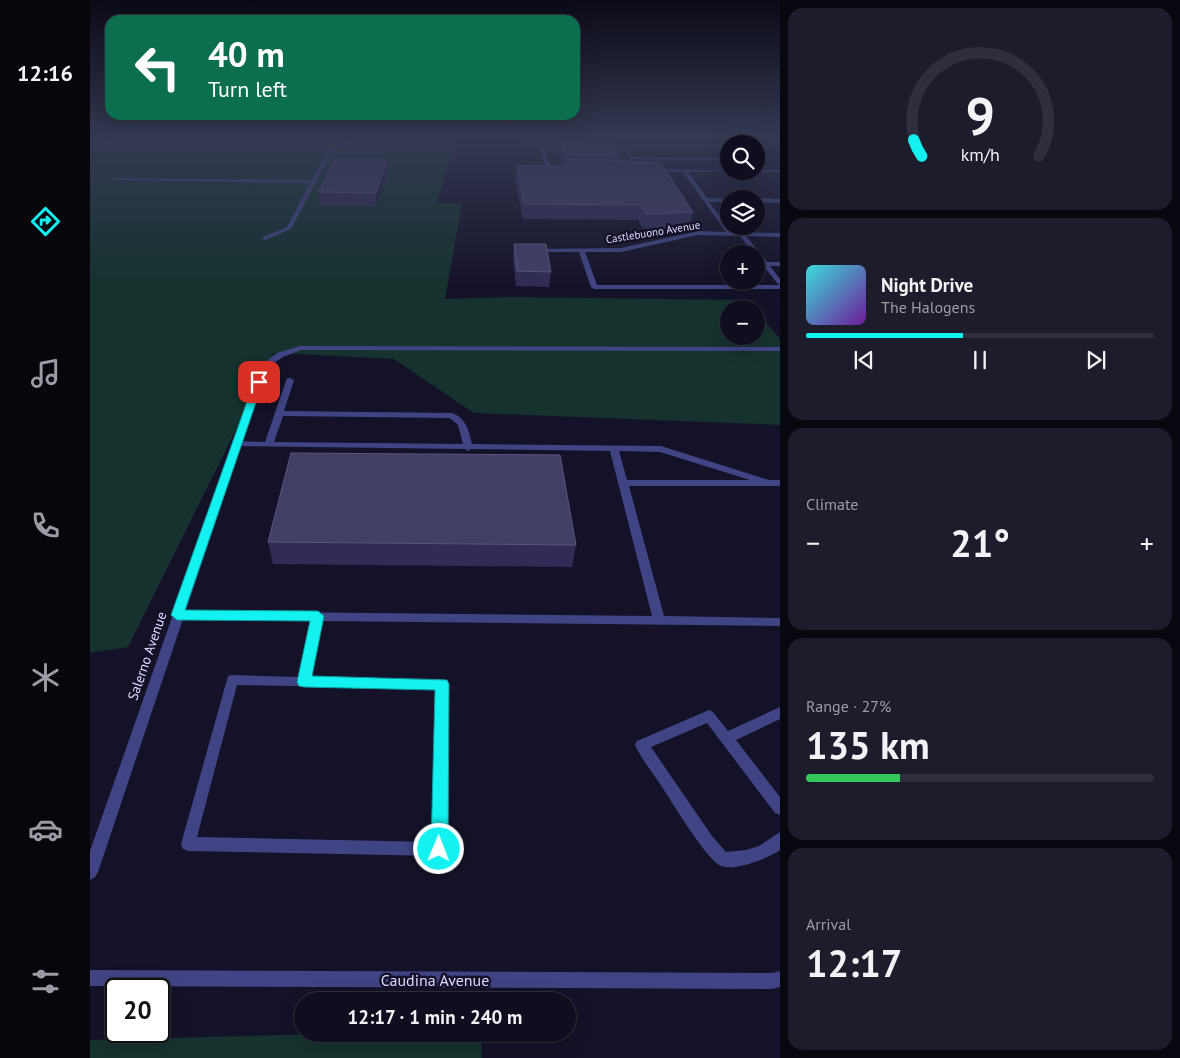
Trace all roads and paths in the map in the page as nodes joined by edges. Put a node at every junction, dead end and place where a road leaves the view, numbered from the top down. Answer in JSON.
{"nodes":[{"id":1,"x":312,"y":185,"type":"edge"},
{"id":2,"x":696,"y":185,"type":"edge"},
{"id":3,"x":707,"y":200,"type":"junction"},
{"id":4,"x":720,"y":200,"type":"edge"},
{"id":5,"x":765,"y":200,"type":"edge"},
{"id":6,"x":780,"y":201,"type":"edge"},
{"id":7,"x":720,"y":219,"type":"edge"},
{"id":8,"x":720,"y":234,"type":"edge"},
{"id":9,"x":743,"y":235,"type":"edge"},
{"id":10,"x":765,"y":235,"type":"edge"},
{"id":11,"x":780,"y":235,"type":"edge"},
{"id":12,"x":265,"y":238,"type":"dead end"},
{"id":13,"x":750,"y":245,"type":"edge"},
{"id":14,"x":582,"y":251,"type":"junction"},
{"id":15,"x":529,"y":252,"type":"edge"},
{"id":16,"x":765,"y":264,"type":"joint"},
{"id":17,"x":780,"y":264,"type":"edge"},
{"id":18,"x":780,"y":283,"type":"edge"},
{"id":19,"x":780,"y":287,"type":"edge"},
{"id":20,"x":780,"y":349,"type":"edge"},
{"id":21,"x":290,"y":380,"type":"dead end"},
{"id":22,"x":279,"y":413,"type":"junction"},
{"id":23,"x":238,"y":444,"type":"junction"},
{"id":24,"x":269,"y":444,"type":"junction"},
{"id":25,"x":468,"y":448,"type":"junction"},
{"id":26,"x":614,"y":448,"type":"junction"},
{"id":27,"x":766,"y":482,"type":"junction"},
{"id":28,"x":780,"y":482,"type":"edge"},
{"id":29,"x":624,"y":483,"type":"junction"},
{"id":30,"x":177,"y":615,"type":"junction"},
{"id":31,"x":318,"y":616,"type":"junction"},
{"id":32,"x":659,"y":620,"type":"junction"},
{"id":33,"x":780,"y":622,"type":"edge"},
{"id":34,"x":304,"y":682,"type":"junction"},
{"id":35,"x":780,"y":714,"type":"edge"},
{"id":36,"x":727,"y":738,"type":"junction"},
{"id":37,"x":780,"y":808,"type":"edge"},
{"id":38,"x":778,"y":847,"type":"edge"},
{"id":39,"x":90,"y":872,"type":"edge"},
{"id":40,"x":90,"y":978,"type":"edge"},
{"id":41,"x":780,"y":979,"type":"edge"}],
"edges":[{"from":1,"to":12,"type":"street"},
{"from":2,"to":3,"type":"street"},
{"from":3,"to":4,"type":"street"},
{"from":3,"to":7,"type":"street"},
{"from":5,"to":6,"type":"street"},
{"from":8,"to":14,"type":"street","name":"Castlebuono Avenue"},
{"from":9,"to":13,"type":"street"},
{"from":10,"to":11,"type":"street","name":"Castlebuono Avenue"},
{"from":14,"to":15,"type":"street","name":"Castlebuono Avenue"},
{"from":14,"to":19,"type":"street"},
{"from":16,"to":17,"type":"street"},
{"from":16,"to":18,"type":"street"},
{"from":20,"to":23,"type":"street","name":"Salerno Avenue"},
{"from":21,"to":22,"type":"street"},
{"from":22,"to":24,"type":"street"},
{"from":22,"to":25,"type":"street"},
{"from":23,"to":24,"type":"street"},
{"from":23,"to":30,"type":"street","name":"Salerno Avenue"},
{"from":24,"to":25,"type":"street"},
{"from":25,"to":26,"type":"street"},
{"from":26,"to":27,"type":"street"},
{"from":26,"to":29,"type":"street"},
{"from":27,"to":28,"type":"street"},
{"from":27,"to":29,"type":"street"},
{"from":29,"to":32,"type":"street"},
{"from":30,"to":31,"type":"street"},
{"from":30,"to":39,"type":"street","name":"Salerno Avenue"},
{"from":31,"to":32,"type":"street"},
{"from":31,"to":34,"type":"street"},
{"from":32,"to":33,"type":"street"},
{"from":34,"to":34,"type":"street"},
{"from":35,"to":36,"type":"street"},
{"from":36,"to":37,"type":"street"},
{"from":36,"to":38,"type":"street"},
{"from":40,"to":41,"type":"street","name":"Caudina Avenue"}]}
